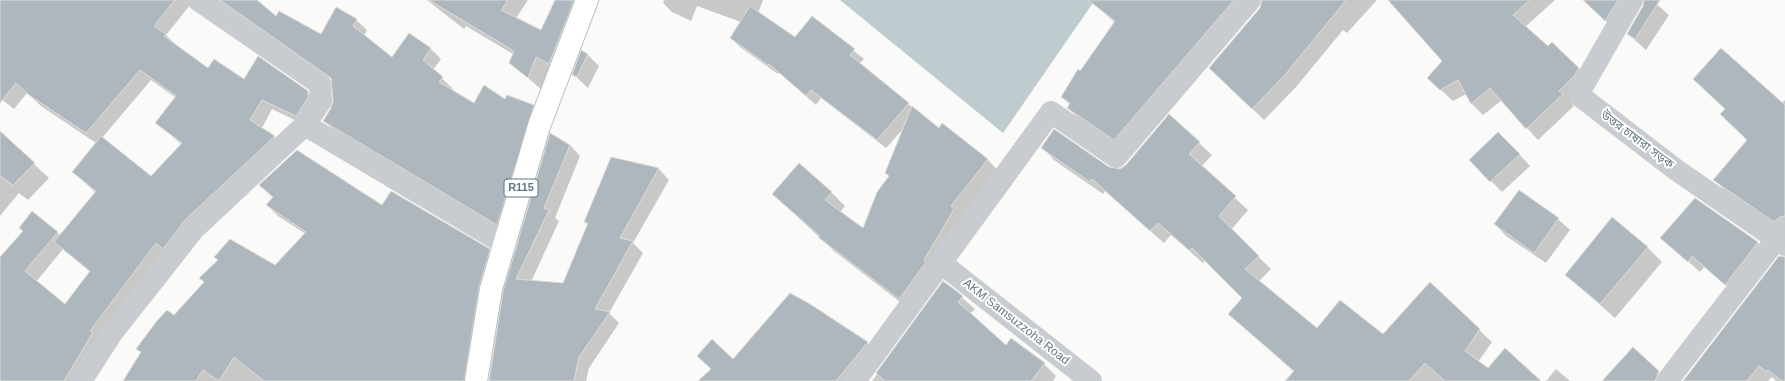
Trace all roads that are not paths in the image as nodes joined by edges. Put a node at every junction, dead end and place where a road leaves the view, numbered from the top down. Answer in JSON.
{"nodes":[{"id":1,"x":198,"y":0,"type":"edge"},
{"id":2,"x":587,"y":0,"type":"edge"},
{"id":3,"x":1250,"y":0,"type":"edge"},
{"id":4,"x":1632,"y":0,"type":"edge"},
{"id":5,"x":304,"y":125,"type":"junction"},
{"id":6,"x":1782,"y":238,"type":"edge"},
{"id":7,"x":505,"y":244,"type":"junction"},
{"id":8,"x":941,"y":263,"type":"junction"},
{"id":9,"x":81,"y":381,"type":"edge"},
{"id":10,"x":476,"y":381,"type":"edge"},
{"id":11,"x":855,"y":381,"type":"edge"},
{"id":12,"x":1090,"y":381,"type":"edge"},
{"id":13,"x":1667,"y":381,"type":"edge"}],
"edges":[{"from":1,"to":5,"type":"street"},
{"from":2,"to":7,"type":"main road","number":"R115"},
{"from":3,"to":8,"type":"street"},
{"from":4,"to":6,"type":"street","name":"উত্তর চাষারা সড়ক"},
{"from":5,"to":7,"type":"street"},
{"from":5,"to":9,"type":"street"},
{"from":6,"to":13,"type":"street"},
{"from":7,"to":10,"type":"main road","number":"R115"},
{"from":8,"to":11,"type":"street"},
{"from":8,"to":12,"type":"street","name":"AKM Samsuzzoha Road"}]}
